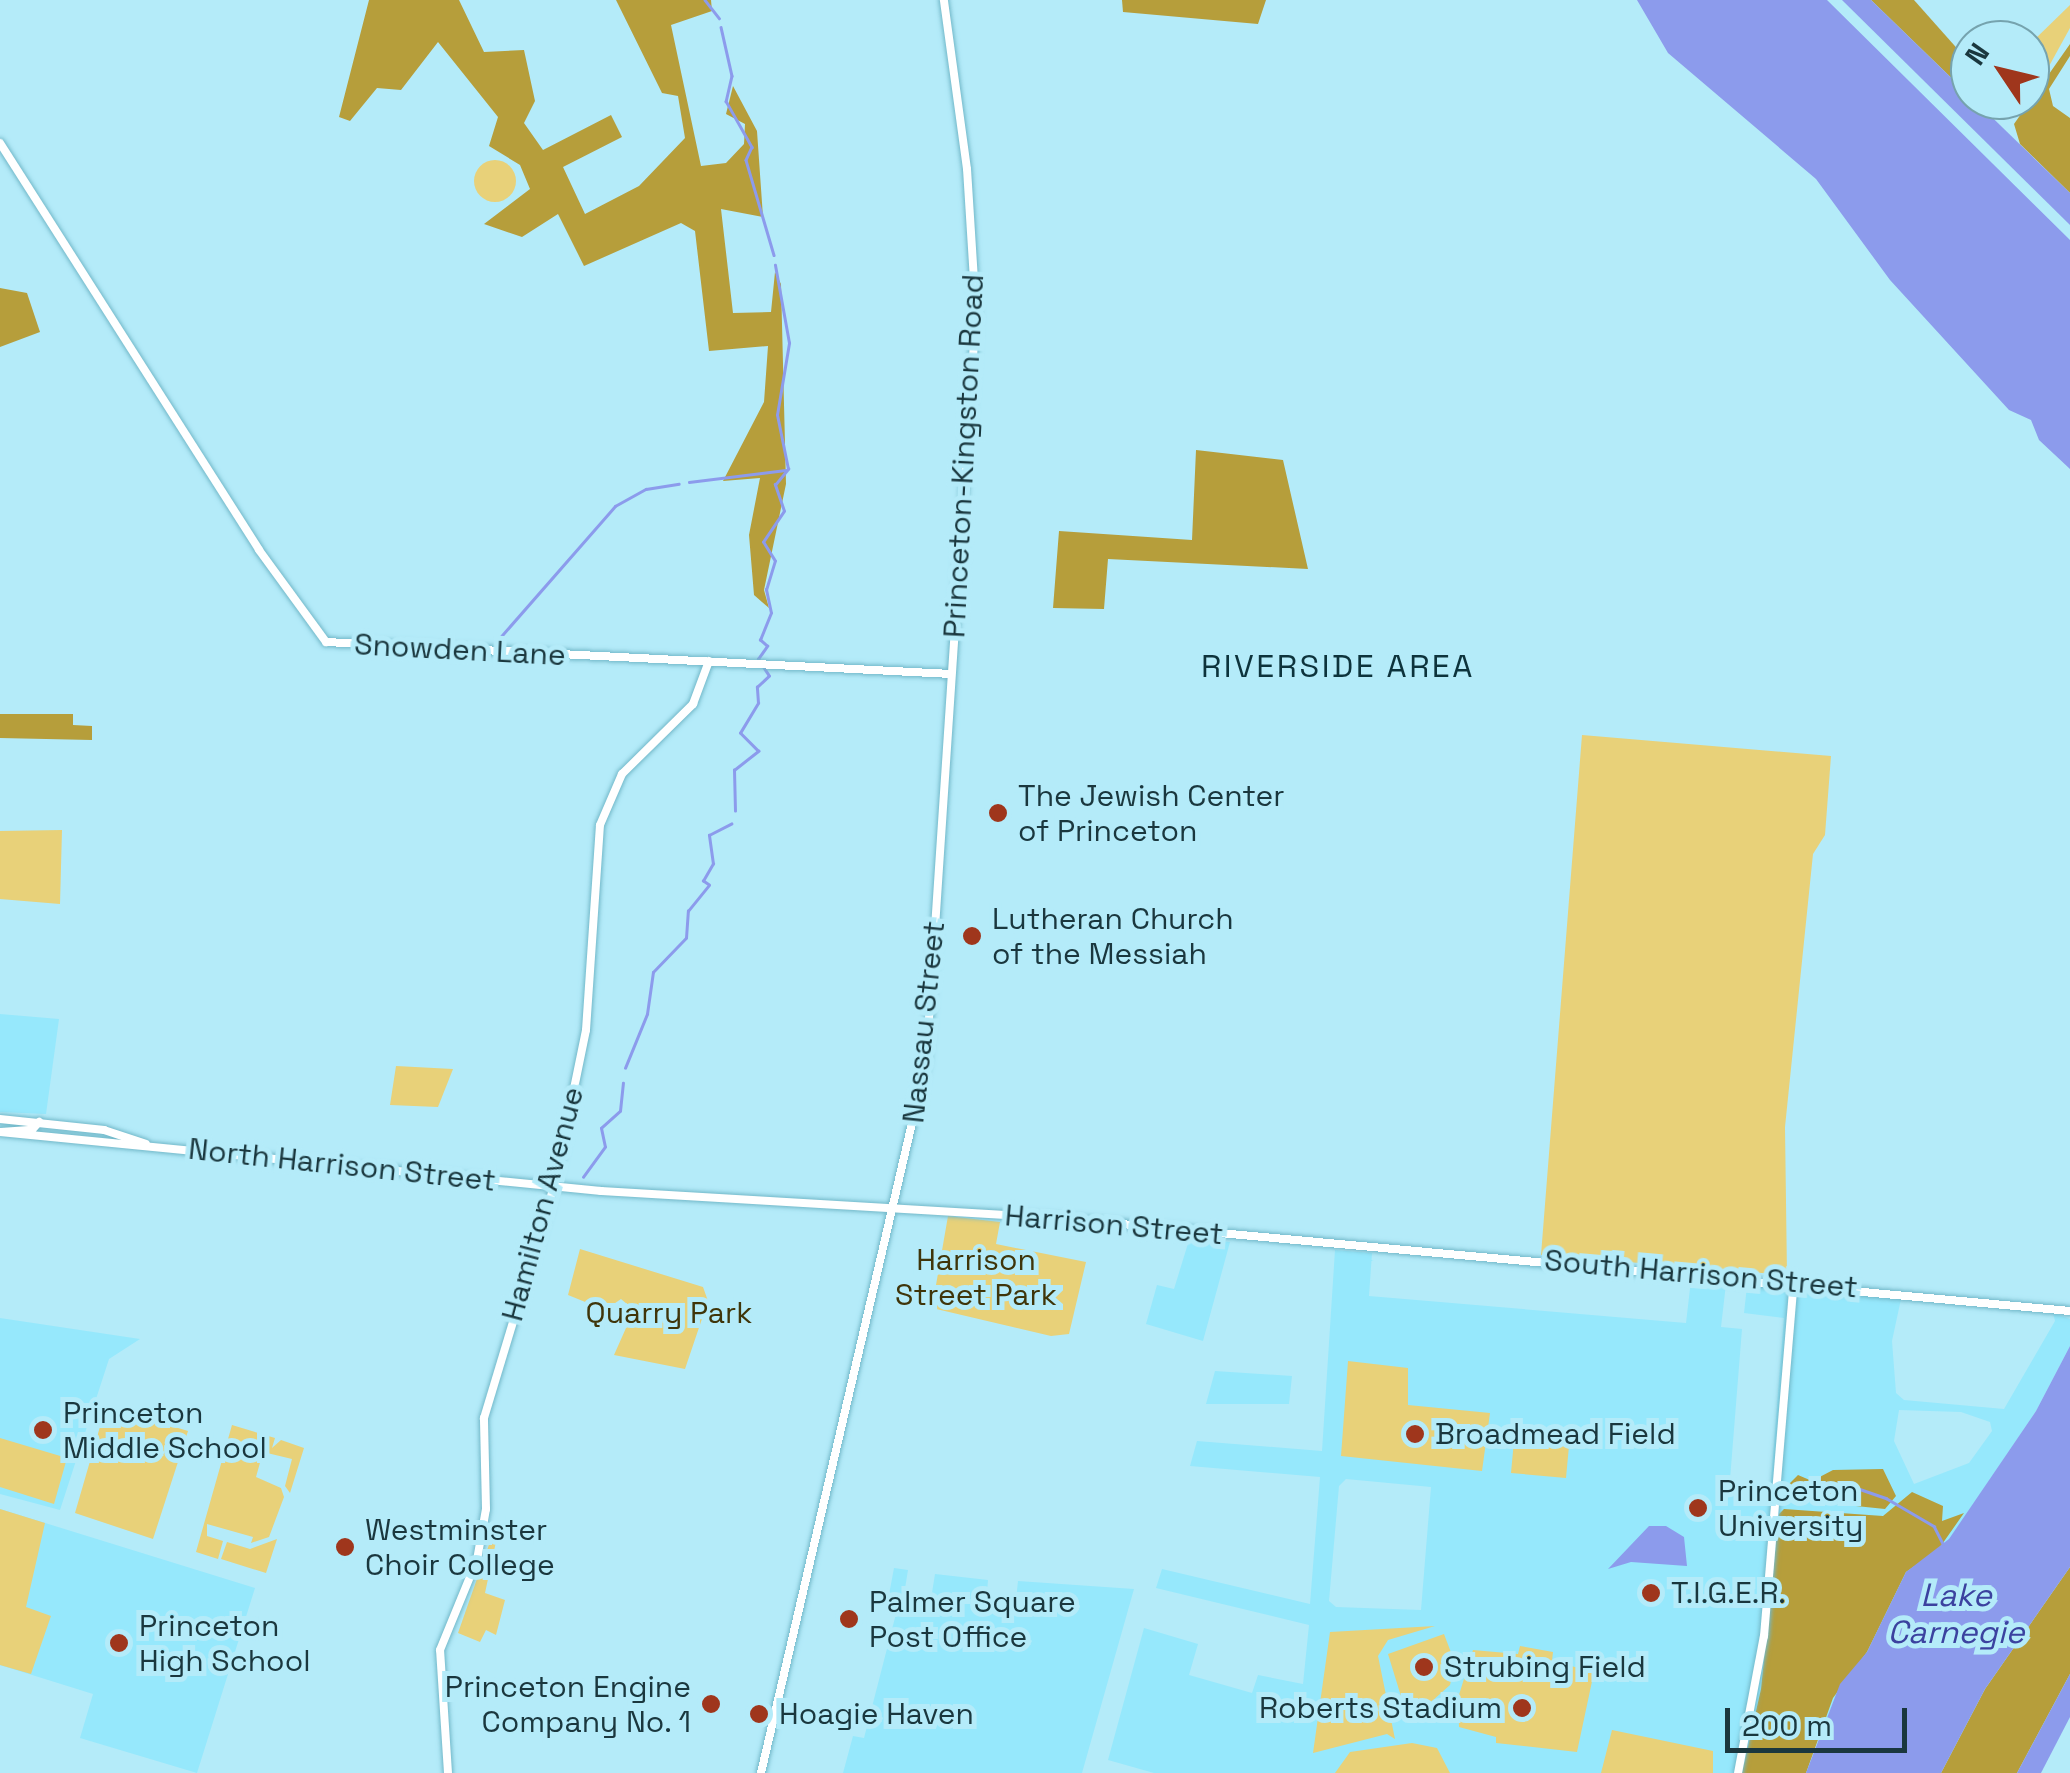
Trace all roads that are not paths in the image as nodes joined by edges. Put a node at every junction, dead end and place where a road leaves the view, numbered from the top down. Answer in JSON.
{"nodes":[{"id":1,"x":944,"y":0,"type":"edge"},
{"id":2,"x":0,"y":143,"type":"edge"},
{"id":3,"x":709,"y":662,"type":"junction"},
{"id":4,"x":951,"y":674,"type":"junction"},
{"id":5,"x":0,"y":1118,"type":"edge"},
{"id":6,"x":40,"y":1122,"type":"junction"},
{"id":7,"x":66,"y":1126,"type":"junction"},
{"id":8,"x":1,"y":1132,"type":"edge"},
{"id":9,"x":71,"y":1140,"type":"junction"},
{"id":10,"x":146,"y":1144,"type":"junction"},
{"id":11,"x":554,"y":1186,"type":"junction"},
{"id":12,"x":896,"y":1209,"type":"junction"},
{"id":13,"x":1332,"y":1242,"type":"joint"},
{"id":14,"x":1794,"y":1282,"type":"junction"},
{"id":15,"x":2069,"y":1311,"type":"edge"},
{"id":16,"x":448,"y":1773,"type":"edge"},
{"id":17,"x":761,"y":1773,"type":"edge"},
{"id":18,"x":1738,"y":1773,"type":"edge"}],
"edges":[{"from":1,"to":4,"type":"street","name":"Princeton-Kingston Road"},
{"from":2,"to":3,"type":"street","name":"Snowden Lane"},
{"from":3,"to":4,"type":"street","name":"Snowden Lane"},
{"from":3,"to":11,"type":"street","name":"Hamilton Avenue"},
{"from":4,"to":12,"type":"street","name":"Nassau Street"},
{"from":5,"to":6,"type":"street","name":"North Harrison Street"},
{"from":6,"to":7,"type":"street","name":"North Harrison Street"},
{"from":6,"to":8,"type":"street"},
{"from":7,"to":9,"type":"street"},
{"from":7,"to":10,"type":"street","name":"North Harrison Street"},
{"from":8,"to":9,"type":"street","name":"North Harrison Street"},
{"from":9,"to":10,"type":"street","name":"North Harrison Street"},
{"from":10,"to":11,"type":"street","name":"North Harrison Street"},
{"from":11,"to":12,"type":"street","name":"North Harrison Street"},
{"from":11,"to":16,"type":"street","name":"Hamilton Avenue"},
{"from":12,"to":13,"type":"street","name":"Harrison Street"},
{"from":12,"to":17,"type":"street","name":"Nassau Street"},
{"from":13,"to":14,"type":"street","name":"South Harrison Street"},
{"from":14,"to":15,"type":"street","name":"South Harrison Street"},
{"from":14,"to":18,"type":"street"}]}
